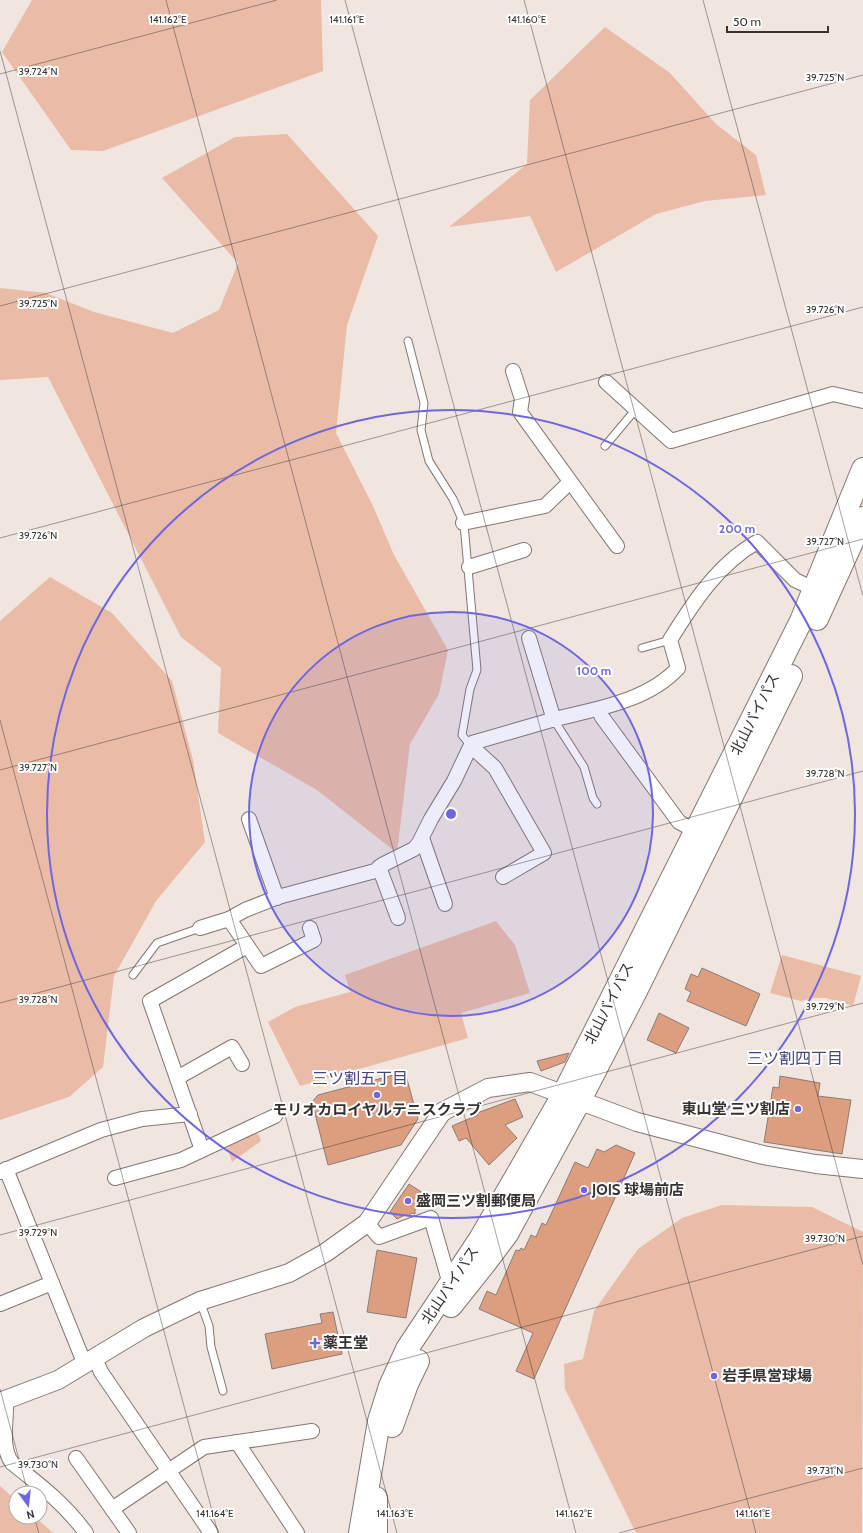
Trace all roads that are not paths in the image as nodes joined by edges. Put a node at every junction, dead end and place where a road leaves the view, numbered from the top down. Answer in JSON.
{"nodes":[{"id":1,"x":408,"y":341,"type":"dead end"},
{"id":2,"x":512,"y":371,"type":"dead end"},
{"id":3,"x":606,"y":382,"type":"dead end"},
{"id":4,"x":863,"y":401,"type":"edge"},
{"id":5,"x":636,"y":409,"type":"junction"},
{"id":6,"x":605,"y":446,"type":"dead end"},
{"id":7,"x":863,"y":469,"type":"edge"},
{"id":8,"x":570,"y":482,"type":"junction"},
{"id":9,"x":863,"y":518,"type":"edge"},
{"id":10,"x":463,"y":523,"type":"junction"},
{"id":11,"x":617,"y":546,"type":"dead end"},
{"id":12,"x":524,"y":550,"type":"dead end"},
{"id":13,"x":468,"y":567,"type":"junction"},
{"id":14,"x":814,"y":589,"type":"junction"},
{"id":15,"x":529,"y":638,"type":"dead end"},
{"id":16,"x":670,"y":640,"type":"junction"},
{"id":17,"x":642,"y":648,"type":"dead end"},
{"id":18,"x":598,"y":709,"type":"junction"},
{"id":19,"x":554,"y":720,"type":"junction"},
{"id":20,"x":471,"y":746,"type":"junction"},
{"id":21,"x":597,"y":804,"type":"dead end"},
{"id":22,"x":249,"y":819,"type":"dead end"},
{"id":23,"x":695,"y":831,"type":"junction"},
{"id":24,"x":422,"y":838,"type":"junction"},
{"id":25,"x":379,"y":867,"type":"junction"},
{"id":26,"x":503,"y":877,"type":"dead end"},
{"id":27,"x":277,"y":898,"type":"junction"},
{"id":28,"x":445,"y":904,"type":"dead end"},
{"id":29,"x":398,"y":918,"type":"dead end"},
{"id":30,"x":229,"y":919,"type":"junction"},
{"id":31,"x":200,"y":928,"type":"joint"},
{"id":32,"x":310,"y":928,"type":"dead end"},
{"id":33,"x":247,"y":946,"type":"junction"},
{"id":34,"x":133,"y":975,"type":"dead end"},
{"id":35,"x":242,"y":1064,"type":"dead end"},
{"id":36,"x":177,"y":1078,"type":"junction"},
{"id":37,"x":571,"y":1098,"type":"junction"},
{"id":38,"x":190,"y":1114,"type":"junction"},
{"id":39,"x":275,"y":1116,"type":"dead end"},
{"id":40,"x":202,"y":1150,"type":"junction"},
{"id":41,"x":863,"y":1169,"type":"edge"},
{"id":42,"x":3,"y":1170,"type":"edge"},
{"id":43,"x":115,"y":1178,"type":"dead end"},
{"id":44,"x":367,"y":1222,"type":"junction"},
{"id":45,"x":52,"y":1283,"type":"junction"},
{"id":46,"x":450,"y":1284,"type":"junction"},
{"id":47,"x":200,"y":1301,"type":"junction"},
{"id":48,"x":0,"y":1304,"type":"edge"},
{"id":49,"x":91,"y":1360,"type":"junction"},
{"id":50,"x":223,"y":1391,"type":"dead end"},
{"id":51,"x":3,"y":1401,"type":"edge"},
{"id":52,"x":312,"y":1431,"type":"dead end"},
{"id":53,"x":237,"y":1442,"type":"junction"},
{"id":54,"x":76,"y":1458,"type":"dead end"},
{"id":55,"x":168,"y":1471,"type":"junction"},
{"id":56,"x":112,"y":1509,"type":"junction"},
{"id":57,"x":86,"y":1533,"type":"edge"},
{"id":58,"x":129,"y":1533,"type":"edge"},
{"id":59,"x":211,"y":1533,"type":"edge"},
{"id":60,"x":297,"y":1533,"type":"edge"},
{"id":61,"x":360,"y":1533,"type":"edge"},
{"id":62,"x":376,"y":1533,"type":"edge"}],
"edges":[{"from":1,"to":10,"type":"lane"},
{"from":2,"to":8,"type":"street"},
{"from":3,"to":5,"type":"street"},
{"from":4,"to":5,"type":"street"},
{"from":5,"to":6,"type":"lane"},
{"from":7,"to":14,"type":"highway","name":"北山バイパス"},
{"from":8,"to":10,"type":"street"},
{"from":8,"to":11,"type":"street"},
{"from":9,"to":37,"type":"highway","name":"北山バイパス"},
{"from":10,"to":13,"type":"lane"},
{"from":12,"to":13,"type":"street"},
{"from":13,"to":20,"type":"lane"},
{"from":14,"to":16,"type":"street"},
{"from":14,"to":23,"type":"highway","name":"北山バイパス"},
{"from":15,"to":19,"type":"street"},
{"from":16,"to":17,"type":"lane"},
{"from":16,"to":18,"type":"street"},
{"from":18,"to":19,"type":"street"},
{"from":18,"to":23,"type":"street"},
{"from":19,"to":20,"type":"street"},
{"from":19,"to":21,"type":"lane"},
{"from":20,"to":24,"type":"street"},
{"from":20,"to":26,"type":"street"},
{"from":22,"to":27,"type":"street"},
{"from":23,"to":37,"type":"highway","name":"北山バイパス"},
{"from":24,"to":25,"type":"street"},
{"from":24,"to":28,"type":"street"},
{"from":25,"to":27,"type":"street"},
{"from":25,"to":29,"type":"street"},
{"from":27,"to":30,"type":"street"},
{"from":30,"to":31,"type":"street"},
{"from":30,"to":33,"type":"street"},
{"from":31,"to":34,"type":"lane"},
{"from":32,"to":33,"type":"street"},
{"from":33,"to":36,"type":"street"},
{"from":35,"to":36,"type":"street"},
{"from":36,"to":38,"type":"street"},
{"from":37,"to":41,"type":"street"},
{"from":37,"to":44,"type":"street"},
{"from":37,"to":46,"type":"highway","name":"北山バイパス"},
{"from":37,"to":62,"type":"highway","name":"北山バイパス"},
{"from":38,"to":40,"type":"street"},
{"from":38,"to":42,"type":"street"},
{"from":39,"to":40,"type":"street"},
{"from":40,"to":43,"type":"street"},
{"from":42,"to":45,"type":"street"},
{"from":44,"to":46,"type":"street"},
{"from":44,"to":47,"type":"street"},
{"from":45,"to":48,"type":"street"},
{"from":45,"to":49,"type":"street"},
{"from":46,"to":61,"type":"highway","name":"北山バイパス"},
{"from":47,"to":49,"type":"street"},
{"from":47,"to":50,"type":"lane"},
{"from":49,"to":51,"type":"street"},
{"from":49,"to":55,"type":"street"},
{"from":51,"to":57,"type":"street"},
{"from":52,"to":53,"type":"street"},
{"from":53,"to":55,"type":"street"},
{"from":53,"to":60,"type":"street"},
{"from":54,"to":56,"type":"street"},
{"from":55,"to":56,"type":"street"},
{"from":55,"to":59,"type":"street"},
{"from":56,"to":58,"type":"street"}]}
